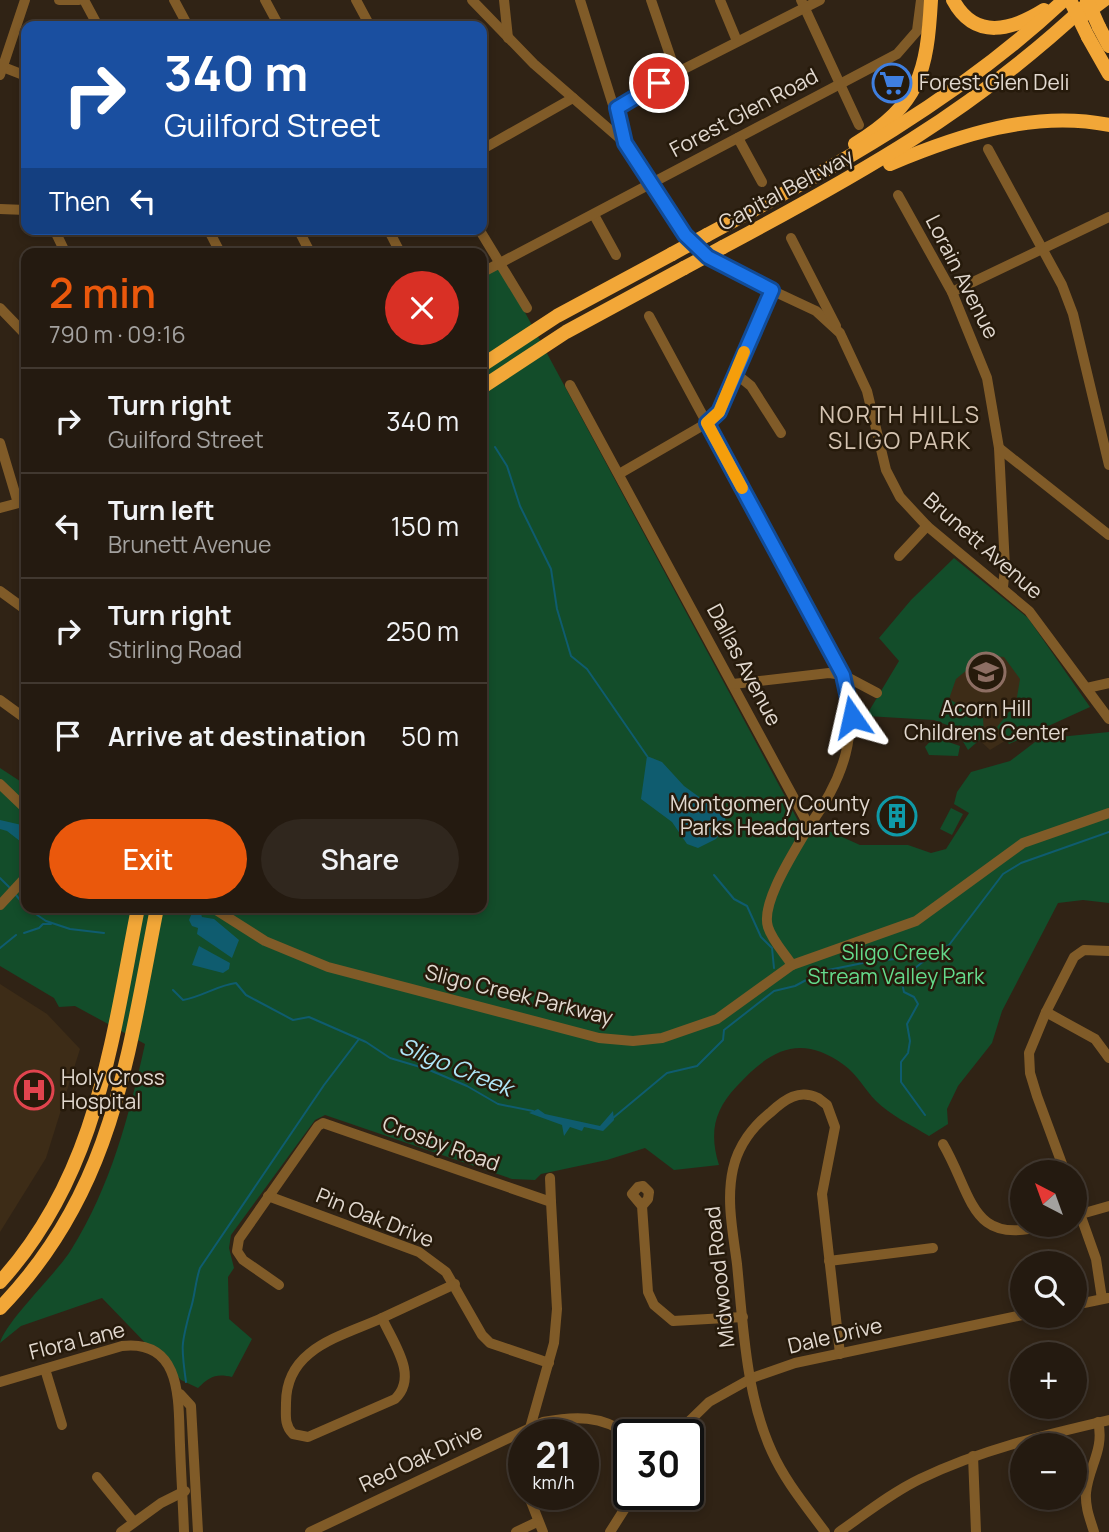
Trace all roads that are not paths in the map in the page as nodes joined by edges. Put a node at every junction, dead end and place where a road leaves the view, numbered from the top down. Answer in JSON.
{"nodes":[{"id":1,"x":25,"y":0,"type":"edge"},
{"id":2,"x":59,"y":0,"type":"edge"},
{"id":3,"x":81,"y":0,"type":"edge"},
{"id":4,"x":174,"y":0,"type":"edge"},
{"id":5,"x":265,"y":0,"type":"edge"},
{"id":6,"x":356,"y":0,"type":"edge"},
{"id":7,"x":471,"y":0,"type":"edge"},
{"id":8,"x":504,"y":0,"type":"edge"},
{"id":9,"x":580,"y":0,"type":"edge"},
{"id":10,"x":651,"y":0,"type":"edge"},
{"id":11,"x":720,"y":0,"type":"edge"},
{"id":12,"x":820,"y":0,"type":"edge"},
{"id":13,"x":922,"y":0,"type":"edge"},
{"id":14,"x":932,"y":0,"type":"edge"},
{"id":15,"x":953,"y":0,"type":"edge"},
{"id":16,"x":1089,"y":0,"type":"edge"},
{"id":17,"x":1104,"y":0,"type":"edge"},
{"id":18,"x":1067,"y":1,"type":"edge"},
{"id":19,"x":803,"y":4,"type":"edge"},
{"id":20,"x":95,"y":21,"type":"edge"},
{"id":21,"x":185,"y":21,"type":"edge"},
{"id":22,"x":276,"y":21,"type":"edge"},
{"id":23,"x":367,"y":21,"type":"edge"},
{"id":24,"x":1098,"y":34,"type":"edge"},
{"id":25,"x":508,"y":39,"type":"junction"},
{"id":26,"x":737,"y":41,"type":"junction"},
{"id":27,"x":1109,"y":46,"type":"edge"},
{"id":28,"x":1027,"y":58,"type":"junction"},
{"id":29,"x":1,"y":71,"type":"edge"},
{"id":30,"x":676,"y":73,"type":"junction"},
{"id":31,"x":1109,"y":74,"type":"edge"},
{"id":32,"x":21,"y":75,"type":"edge"},
{"id":33,"x":838,"y":85,"type":"junction"},
{"id":34,"x":573,"y":99,"type":"junction"},
{"id":35,"x":617,"y":108,"type":"junction"},
{"id":36,"x":859,"y":125,"type":"dead end"},
{"id":37,"x":1109,"y":125,"type":"edge"},
{"id":38,"x":738,"y":138,"type":"junction"},
{"id":39,"x":625,"y":143,"type":"junction"},
{"id":40,"x":487,"y":147,"type":"edge"},
{"id":41,"x":988,"y":149,"type":"dead end"},
{"id":42,"x":762,"y":182,"type":"dead end"},
{"id":43,"x":650,"y":184,"type":"junction"},
{"id":44,"x":828,"y":191,"type":"junction"},
{"id":45,"x":898,"y":195,"type":"dead end"},
{"id":46,"x":0,"y":209,"type":"edge"},
{"id":47,"x":21,"y":210,"type":"edge"},
{"id":48,"x":594,"y":215,"type":"junction"},
{"id":49,"x":1109,"y":217,"type":"edge"},
{"id":50,"x":482,"y":235,"type":"edge"},
{"id":51,"x":707,"y":235,"type":"junction"},
{"id":52,"x":791,"y":238,"type":"dead end"},
{"id":53,"x":1042,"y":247,"type":"junction"},
{"id":54,"x":616,"y":256,"type":"dead end"},
{"id":55,"x":499,"y":264,"type":"junction"},
{"id":56,"x":487,"y":271,"type":"edge"},
{"id":57,"x":772,"y":290,"type":"junction"},
{"id":58,"x":952,"y":292,"type":"junction"},
{"id":59,"x":0,"y":308,"type":"edge"},
{"id":60,"x":527,"y":308,"type":"dead end"},
{"id":61,"x":649,"y":316,"type":"dead end"},
{"id":62,"x":21,"y":330,"type":"edge"},
{"id":63,"x":839,"y":333,"type":"junction"},
{"id":64,"x":487,"y":362,"type":"edge"},
{"id":65,"x":735,"y":373,"type":"junction"},
{"id":66,"x":487,"y":384,"type":"edge"},
{"id":67,"x":570,"y":385,"type":"dead end"},
{"id":68,"x":707,"y":423,"type":"junction"},
{"id":69,"x":781,"y":433,"type":"dead end"},
{"id":70,"x":0,"y":443,"type":"edge"},
{"id":71,"x":999,"y":448,"type":"junction"},
{"id":72,"x":1109,"y":466,"type":"edge"},
{"id":73,"x":619,"y":474,"type":"junction"},
{"id":74,"x":21,"y":499,"type":"edge"},
{"id":75,"x":21,"y":502,"type":"edge"},
{"id":76,"x":0,"y":508,"type":"edge"},
{"id":77,"x":928,"y":526,"type":"junction"},
{"id":78,"x":1109,"y":535,"type":"edge"},
{"id":79,"x":1004,"y":551,"type":"junction"},
{"id":80,"x":899,"y":556,"type":"dead end"},
{"id":81,"x":991,"y":577,"type":"junction"},
{"id":82,"x":1003,"y":587,"type":"junction"},
{"id":83,"x":0,"y":591,"type":"edge"},
{"id":84,"x":21,"y":606,"type":"edge"},
{"id":85,"x":843,"y":675,"type":"junction"},
{"id":86,"x":1109,"y":682,"type":"edge"},
{"id":87,"x":733,"y":684,"type":"junction"},
{"id":88,"x":1087,"y":688,"type":"junction"},
{"id":89,"x":877,"y":693,"type":"dead end"},
{"id":90,"x":0,"y":700,"type":"edge"},
{"id":91,"x":21,"y":715,"type":"edge"},
{"id":92,"x":1109,"y":719,"type":"edge"},
{"id":93,"x":0,"y":784,"type":"edge"},
{"id":94,"x":21,"y":804,"type":"edge"},
{"id":95,"x":1109,"y":813,"type":"edge"},
{"id":96,"x":809,"y":826,"type":"junction"},
{"id":97,"x":21,"y":883,"type":"edge"},
{"id":98,"x":0,"y":905,"type":"edge"},
{"id":99,"x":137,"y":913,"type":"edge"},
{"id":100,"x":156,"y":913,"type":"edge"},
{"id":101,"x":221,"y":913,"type":"edge"},
{"id":102,"x":1109,"y":951,"type":"edge"},
{"id":103,"x":792,"y":965,"type":"junction"},
{"id":104,"x":1046,"y":1012,"type":"junction"},
{"id":105,"x":1109,"y":1058,"type":"edge"},
{"id":106,"x":943,"y":1144,"type":"dead end"},
{"id":107,"x":1061,"y":1160,"type":"edge"},
{"id":108,"x":550,"y":1178,"type":"dead end"},
{"id":109,"x":268,"y":1196,"type":"junction"},
{"id":110,"x":551,"y":1202,"type":"junction"},
{"id":111,"x":642,"y":1206,"type":"dead end"},
{"id":112,"x":1109,"y":1206,"type":"edge"},
{"id":113,"x":1087,"y":1212,"type":"edge"},
{"id":114,"x":1010,"y":1232,"type":"edge"},
{"id":115,"x":1087,"y":1237,"type":"edge"},
{"id":116,"x":933,"y":1248,"type":"dead end"},
{"id":117,"x":829,"y":1261,"type":"junction"},
{"id":118,"x":0,"y":1282,"type":"edge"},
{"id":119,"x":454,"y":1284,"type":"junction"},
{"id":120,"x":279,"y":1285,"type":"dead end"},
{"id":121,"x":1106,"y":1298,"type":"edge"},
{"id":122,"x":1087,"y":1302,"type":"edge"},
{"id":123,"x":0,"y":1308,"type":"edge"},
{"id":124,"x":743,"y":1317,"type":"junction"},
{"id":125,"x":382,"y":1318,"type":"junction"},
{"id":126,"x":1010,"y":1318,"type":"edge"},
{"id":127,"x":840,"y":1354,"type":"junction"},
{"id":128,"x":550,"y":1363,"type":"junction"},
{"id":129,"x":45,"y":1369,"type":"junction"},
{"id":130,"x":752,"y":1378,"type":"junction"},
{"id":131,"x":0,"y":1382,"type":"edge"},
{"id":132,"x":180,"y":1394,"type":"junction"},
{"id":133,"x":533,"y":1419,"type":"edge"},
{"id":134,"x":560,"y":1419,"type":"edge"},
{"id":135,"x":591,"y":1419,"type":"edge"},
{"id":136,"x":691,"y":1419,"type":"edge"},
{"id":137,"x":1104,"y":1421,"type":"edge"},
{"id":138,"x":62,"y":1425,"type":"dead end"},
{"id":139,"x":508,"y":1441,"type":"edge"},
{"id":140,"x":973,"y":1456,"type":"junction"},
{"id":141,"x":97,"y":1477,"type":"dead end"},
{"id":142,"x":196,"y":1489,"type":"junction"},
{"id":143,"x":182,"y":1492,"type":"junction"},
{"id":144,"x":533,"y":1510,"type":"edge"},
{"id":145,"x":624,"y":1510,"type":"edge"},
{"id":146,"x":133,"y":1521,"type":"junction"},
{"id":147,"x":537,"y":1522,"type":"junction"},
{"id":148,"x":121,"y":1532,"type":"edge"},
{"id":149,"x":184,"y":1532,"type":"edge"},
{"id":150,"x":198,"y":1532,"type":"edge"},
{"id":151,"x":310,"y":1532,"type":"edge"},
{"id":152,"x":516,"y":1532,"type":"edge"},
{"id":153,"x":543,"y":1532,"type":"edge"},
{"id":154,"x":610,"y":1532,"type":"edge"},
{"id":155,"x":825,"y":1532,"type":"edge"},
{"id":156,"x":839,"y":1532,"type":"edge"},
{"id":157,"x":976,"y":1532,"type":"edge"},
{"id":158,"x":1094,"y":1532,"type":"edge"}],
"edges":[{"from":1,"to":29,"type":"street"},
{"from":2,"to":3,"type":"street"},
{"from":3,"to":20,"type":"street"},
{"from":4,"to":21,"type":"street"},
{"from":5,"to":22,"type":"street"},
{"from":6,"to":23,"type":"street"},
{"from":7,"to":25,"type":"street"},
{"from":8,"to":25,"type":"street"},
{"from":9,"to":35,"type":"street","name":"Brunett Avenue"},
{"from":10,"to":30,"type":"street"},
{"from":11,"to":26,"type":"street"},
{"from":12,"to":19,"type":"street"},
{"from":13,"to":33,"type":"street","name":"Forest Glen Road"},
{"from":14,"to":51,"type":"highway"},
{"from":15,"to":18,"type":"highway"},
{"from":16,"to":24,"type":"highway","bridge":true},
{"from":16,"to":28,"type":"highway","name":"Capital Beltway"},
{"from":17,"to":28,"type":"highway"},
{"from":18,"to":24,"type":"highway","bridge":true},
{"from":18,"to":51,"type":"highway","name":"Capital Beltway"},
{"from":19,"to":26,"type":"street"},
{"from":19,"to":33,"type":"street"},
{"from":24,"to":27,"type":"highway"},
{"from":24,"to":31,"type":"highway"},
{"from":25,"to":34,"type":"street"},
{"from":26,"to":30,"type":"street"},
{"from":28,"to":44,"type":"highway","name":"Capital Beltway"},
{"from":29,"to":32,"type":"street"},
{"from":30,"to":35,"type":"street"},
{"from":33,"to":36,"type":"street"},
{"from":33,"to":38,"type":"street","name":"Forest Glen Road"},
{"from":34,"to":39,"type":"street"},
{"from":34,"to":40,"type":"street"},
{"from":35,"to":39,"type":"street","name":"Brunett Avenue"},
{"from":37,"to":44,"type":"highway"},
{"from":38,"to":42,"type":"street"},
{"from":38,"to":43,"type":"street","name":"Forest Glen Road"},
{"from":39,"to":43,"type":"street","name":"Brunett Avenue"},
{"from":41,"to":53,"type":"street"},
{"from":43,"to":48,"type":"street","name":"Forest Glen Road"},
{"from":43,"to":57,"type":"street","name":"Brunett Avenue"},
{"from":44,"to":66,"type":"highway","name":"Capital Beltway","bridge":true},
{"from":45,"to":58,"type":"street","name":"Lorain Avenue"},
{"from":46,"to":47,"type":"street"},
{"from":48,"to":54,"type":"street"},
{"from":48,"to":55,"type":"street","name":"Forest Glen Road"},
{"from":49,"to":53,"type":"street"},
{"from":50,"to":55,"type":"street"},
{"from":51,"to":64,"type":"highway","name":"Capital Beltway","bridge":true},
{"from":52,"to":63,"type":"street"},
{"from":53,"to":58,"type":"street"},
{"from":53,"to":72,"type":"street"},
{"from":55,"to":56,"type":"street","name":"Forest Glen Road"},
{"from":55,"to":60,"type":"street"},
{"from":57,"to":63,"type":"street","name":"Brunett Avenue"},
{"from":57,"to":65,"type":"street"},
{"from":58,"to":71,"type":"street","name":"Lorain Avenue"},
{"from":59,"to":62,"type":"street"},
{"from":61,"to":68,"type":"street"},
{"from":63,"to":77,"type":"street","name":"Brunett Avenue"},
{"from":65,"to":68,"type":"street"},
{"from":65,"to":69,"type":"street"},
{"from":67,"to":73,"type":"street","name":"Dallas Avenue"},
{"from":68,"to":73,"type":"street"},
{"from":68,"to":85,"type":"street"},
{"from":70,"to":74,"type":"street"},
{"from":71,"to":78,"type":"street"},
{"from":71,"to":79,"type":"street","name":"Lorain Avenue"},
{"from":73,"to":87,"type":"street","name":"Dallas Avenue"},
{"from":75,"to":76,"type":"street"},
{"from":77,"to":80,"type":"street"},
{"from":77,"to":81,"type":"street","name":"Brunett Avenue"},
{"from":79,"to":81,"type":"street"},
{"from":79,"to":82,"type":"street","name":"Lorain Avenue"},
{"from":81,"to":82,"type":"street","name":"Brunett Avenue"},
{"from":82,"to":88,"type":"street","name":"Brunett Avenue"},
{"from":83,"to":84,"type":"street"},
{"from":85,"to":87,"type":"street"},
{"from":85,"to":89,"type":"street"},
{"from":85,"to":96,"type":"street"},
{"from":86,"to":88,"type":"street"},
{"from":87,"to":96,"type":"street","name":"Dallas Avenue"},
{"from":88,"to":92,"type":"street","name":"Brunett Avenue"},
{"from":90,"to":91,"type":"street"},
{"from":93,"to":94,"type":"street"},
{"from":95,"to":103,"type":"street","name":"Sligo Creek Parkway"},
{"from":96,"to":103,"type":"street"},
{"from":97,"to":98,"type":"street"},
{"from":99,"to":118,"type":"highway"},
{"from":100,"to":123,"type":"highway"},
{"from":101,"to":103,"type":"street","name":"Sligo Creek Parkway"},
{"from":102,"to":104,"type":"street"},
{"from":104,"to":105,"type":"street"},
{"from":104,"to":107,"type":"street"},
{"from":106,"to":114,"type":"street"},
{"from":108,"to":110,"type":"street"},
{"from":109,"to":110,"type":"street","name":"Crosby Road"},
{"from":109,"to":119,"type":"street","name":"Pin Oak Drive"},
{"from":109,"to":120,"type":"street"},
{"from":110,"to":128,"type":"street"},
{"from":111,"to":124,"type":"street"},
{"from":112,"to":113,"type":"street"},
{"from":115,"to":121,"type":"street"},
{"from":116,"to":117,"type":"street"},
{"from":117,"to":124,"type":"street","name":"Midwood Road"},
{"from":117,"to":127,"type":"street"},
{"from":119,"to":125,"type":"street"},
{"from":119,"to":128,"type":"street","name":"Pin Oak Drive"},
{"from":121,"to":122,"type":"street"},
{"from":124,"to":130,"type":"street","name":"Midwood Road"},
{"from":125,"to":125,"type":"street"},
{"from":126,"to":127,"type":"street","name":"Dale Drive"},
{"from":127,"to":130,"type":"street","name":"Dale Drive"},
{"from":128,"to":133,"type":"street"},
{"from":129,"to":131,"type":"street","name":"Flora Lane"},
{"from":129,"to":132,"type":"street","name":"Flora Lane"},
{"from":129,"to":138,"type":"street"},
{"from":130,"to":136,"type":"street","name":"Dale Drive"},
{"from":130,"to":155,"type":"street","name":"Midwood Road"},
{"from":132,"to":142,"type":"street","name":"Flora Lane"},
{"from":132,"to":143,"type":"street"},
{"from":134,"to":135,"type":"street","name":"Red Oak Drive"},
{"from":137,"to":140,"type":"street"},
{"from":137,"to":158,"type":"street"},
{"from":139,"to":151,"type":"street","name":"Red Oak Drive"},
{"from":140,"to":156,"type":"street"},
{"from":140,"to":157,"type":"street"},
{"from":141,"to":146,"type":"street"},
{"from":142,"to":143,"type":"street"},
{"from":142,"to":150,"type":"street","name":"Flora Lane"},
{"from":143,"to":146,"type":"street"},
{"from":143,"to":149,"type":"street"},
{"from":144,"to":147,"type":"street"},
{"from":145,"to":154,"type":"street"},
{"from":146,"to":148,"type":"street"},
{"from":147,"to":152,"type":"street"},
{"from":147,"to":153,"type":"street"}]}
